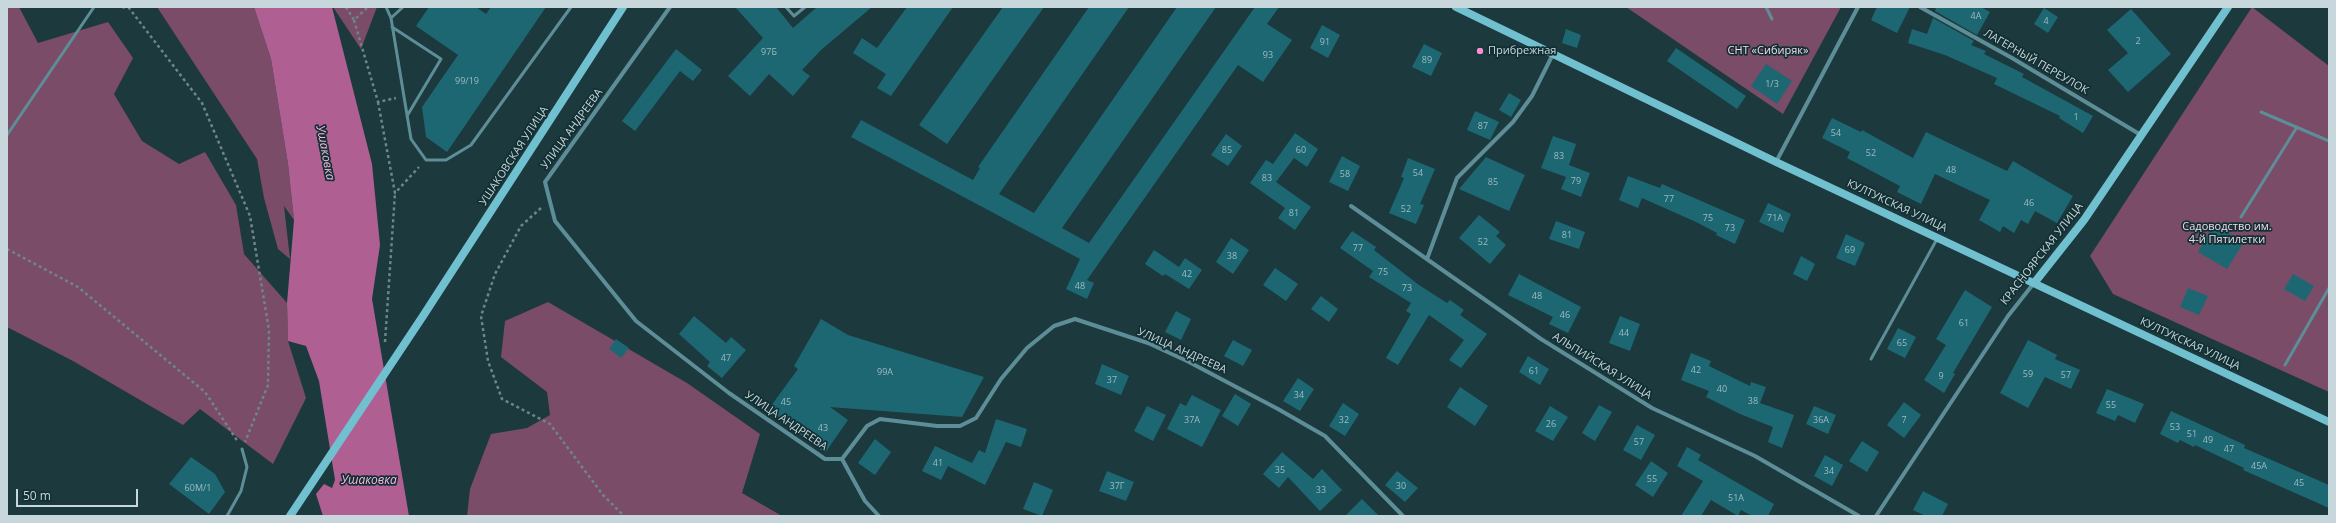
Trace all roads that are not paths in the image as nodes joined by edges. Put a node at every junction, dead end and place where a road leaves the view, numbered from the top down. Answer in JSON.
{"nodes":[{"id":1,"x":94,"y":7,"type":"edge"},
{"id":2,"x":386,"y":7,"type":"edge"},
{"id":3,"x":402,"y":7,"type":"edge"},
{"id":4,"x":571,"y":7,"type":"edge"},
{"id":5,"x":623,"y":7,"type":"edge"},
{"id":6,"x":670,"y":7,"type":"edge"},
{"id":7,"x":786,"y":7,"type":"edge"},
{"id":8,"x":804,"y":7,"type":"edge"},
{"id":9,"x":1456,"y":7,"type":"edge"},
{"id":10,"x":1766,"y":7,"type":"edge"},
{"id":11,"x":1858,"y":7,"type":"edge"},
{"id":12,"x":1920,"y":7,"type":"edge"},
{"id":13,"x":2228,"y":7,"type":"edge"},
{"id":14,"x":391,"y":18,"type":"junction"},
{"id":15,"x":1772,"y":19,"type":"dead end"},
{"id":16,"x":392,"y":27,"type":"junction"},
{"id":17,"x":1553,"y":54,"type":"junction"},
{"id":18,"x":2261,"y":112,"type":"dead end"},
{"id":19,"x":407,"y":116,"type":"junction"},
{"id":20,"x":2297,"y":127,"type":"junction"},
{"id":21,"x":7,"y":135,"type":"edge"},
{"id":22,"x":2141,"y":135,"type":"junction"},
{"id":23,"x":2329,"y":141,"type":"edge"},
{"id":24,"x":1776,"y":162,"type":"junction"},
{"id":25,"x":1351,"y":206,"type":"dead end"},
{"id":26,"x":2241,"y":217,"type":"dead end"},
{"id":27,"x":1938,"y":237,"type":"junction"},
{"id":28,"x":1427,"y":259,"type":"junction"},
{"id":29,"x":2035,"y":282,"type":"junction"},
{"id":30,"x":2329,"y":288,"type":"edge"},
{"id":31,"x":1871,"y":358,"type":"dead end"},
{"id":32,"x":2285,"y":365,"type":"dead end"},
{"id":33,"x":2329,"y":422,"type":"edge"},
{"id":34,"x":242,"y":449,"type":"road end"},
{"id":35,"x":842,"y":459,"type":"junction"},
{"id":36,"x":227,"y":516,"type":"edge"},
{"id":37,"x":290,"y":516,"type":"edge"},
{"id":38,"x":880,"y":516,"type":"edge"},
{"id":39,"x":1402,"y":516,"type":"edge"},
{"id":40,"x":1859,"y":516,"type":"edge"},
{"id":41,"x":1876,"y":516,"type":"edge"}],
"edges":[{"from":1,"to":21,"type":"lane"},
{"from":2,"to":14,"type":"lane"},
{"from":3,"to":14,"type":"lane"},
{"from":4,"to":19,"type":"lane"},
{"from":5,"to":37,"type":"main road","name":"УШАКОВСКАЯ УЛИЦА"},
{"from":6,"to":35,"type":"street","name":"УЛИЦА АНДРЕЕВА"},
{"from":7,"to":8,"type":"lane"},
{"from":9,"to":17,"type":"main road","name":"КУЛТУКСКАЯ УЛИЦА"},
{"from":10,"to":15,"type":"lane"},
{"from":11,"to":24,"type":"street"},
{"from":12,"to":22,"type":"street","name":"ЛАГЕРНЫЙ ПЕРЕУЛОК"},
{"from":13,"to":22,"type":"main road","name":"КРАСНОЯРСКАЯ УЛИЦА"},
{"from":14,"to":16,"type":"lane"},
{"from":16,"to":19,"type":"lane"},
{"from":16,"to":19,"type":"lane"},
{"from":17,"to":24,"type":"main road","name":"КУЛТУКСКАЯ УЛИЦА"},
{"from":17,"to":28,"type":"street"},
{"from":18,"to":20,"type":"lane"},
{"from":20,"to":23,"type":"lane"},
{"from":20,"to":26,"type":"lane"},
{"from":22,"to":29,"type":"main road","name":"КРАСНОЯРСКАЯ УЛИЦА"},
{"from":24,"to":27,"type":"main road","name":"КУЛТУКСКАЯ УЛИЦА"},
{"from":25,"to":28,"type":"street","name":"АЛЬПИЙСКАЯ УЛИЦА"},
{"from":27,"to":29,"type":"main road","name":"КУЛТУКСКАЯ УЛИЦА"},
{"from":27,"to":31,"type":"lane"},
{"from":28,"to":40,"type":"street","name":"АЛЬПИЙСКАЯ УЛИЦА"},
{"from":29,"to":33,"type":"main road","name":"КУЛТУКСКАЯ УЛИЦА"},
{"from":29,"to":41,"type":"street","name":"КРАСНОЯРСКАЯ УЛИЦА"},
{"from":30,"to":32,"type":"lane"},
{"from":34,"to":36,"type":"lane"},
{"from":35,"to":38,"type":"street"},
{"from":35,"to":39,"type":"street","name":"УЛИЦА АНДРЕЕВА"}]}
